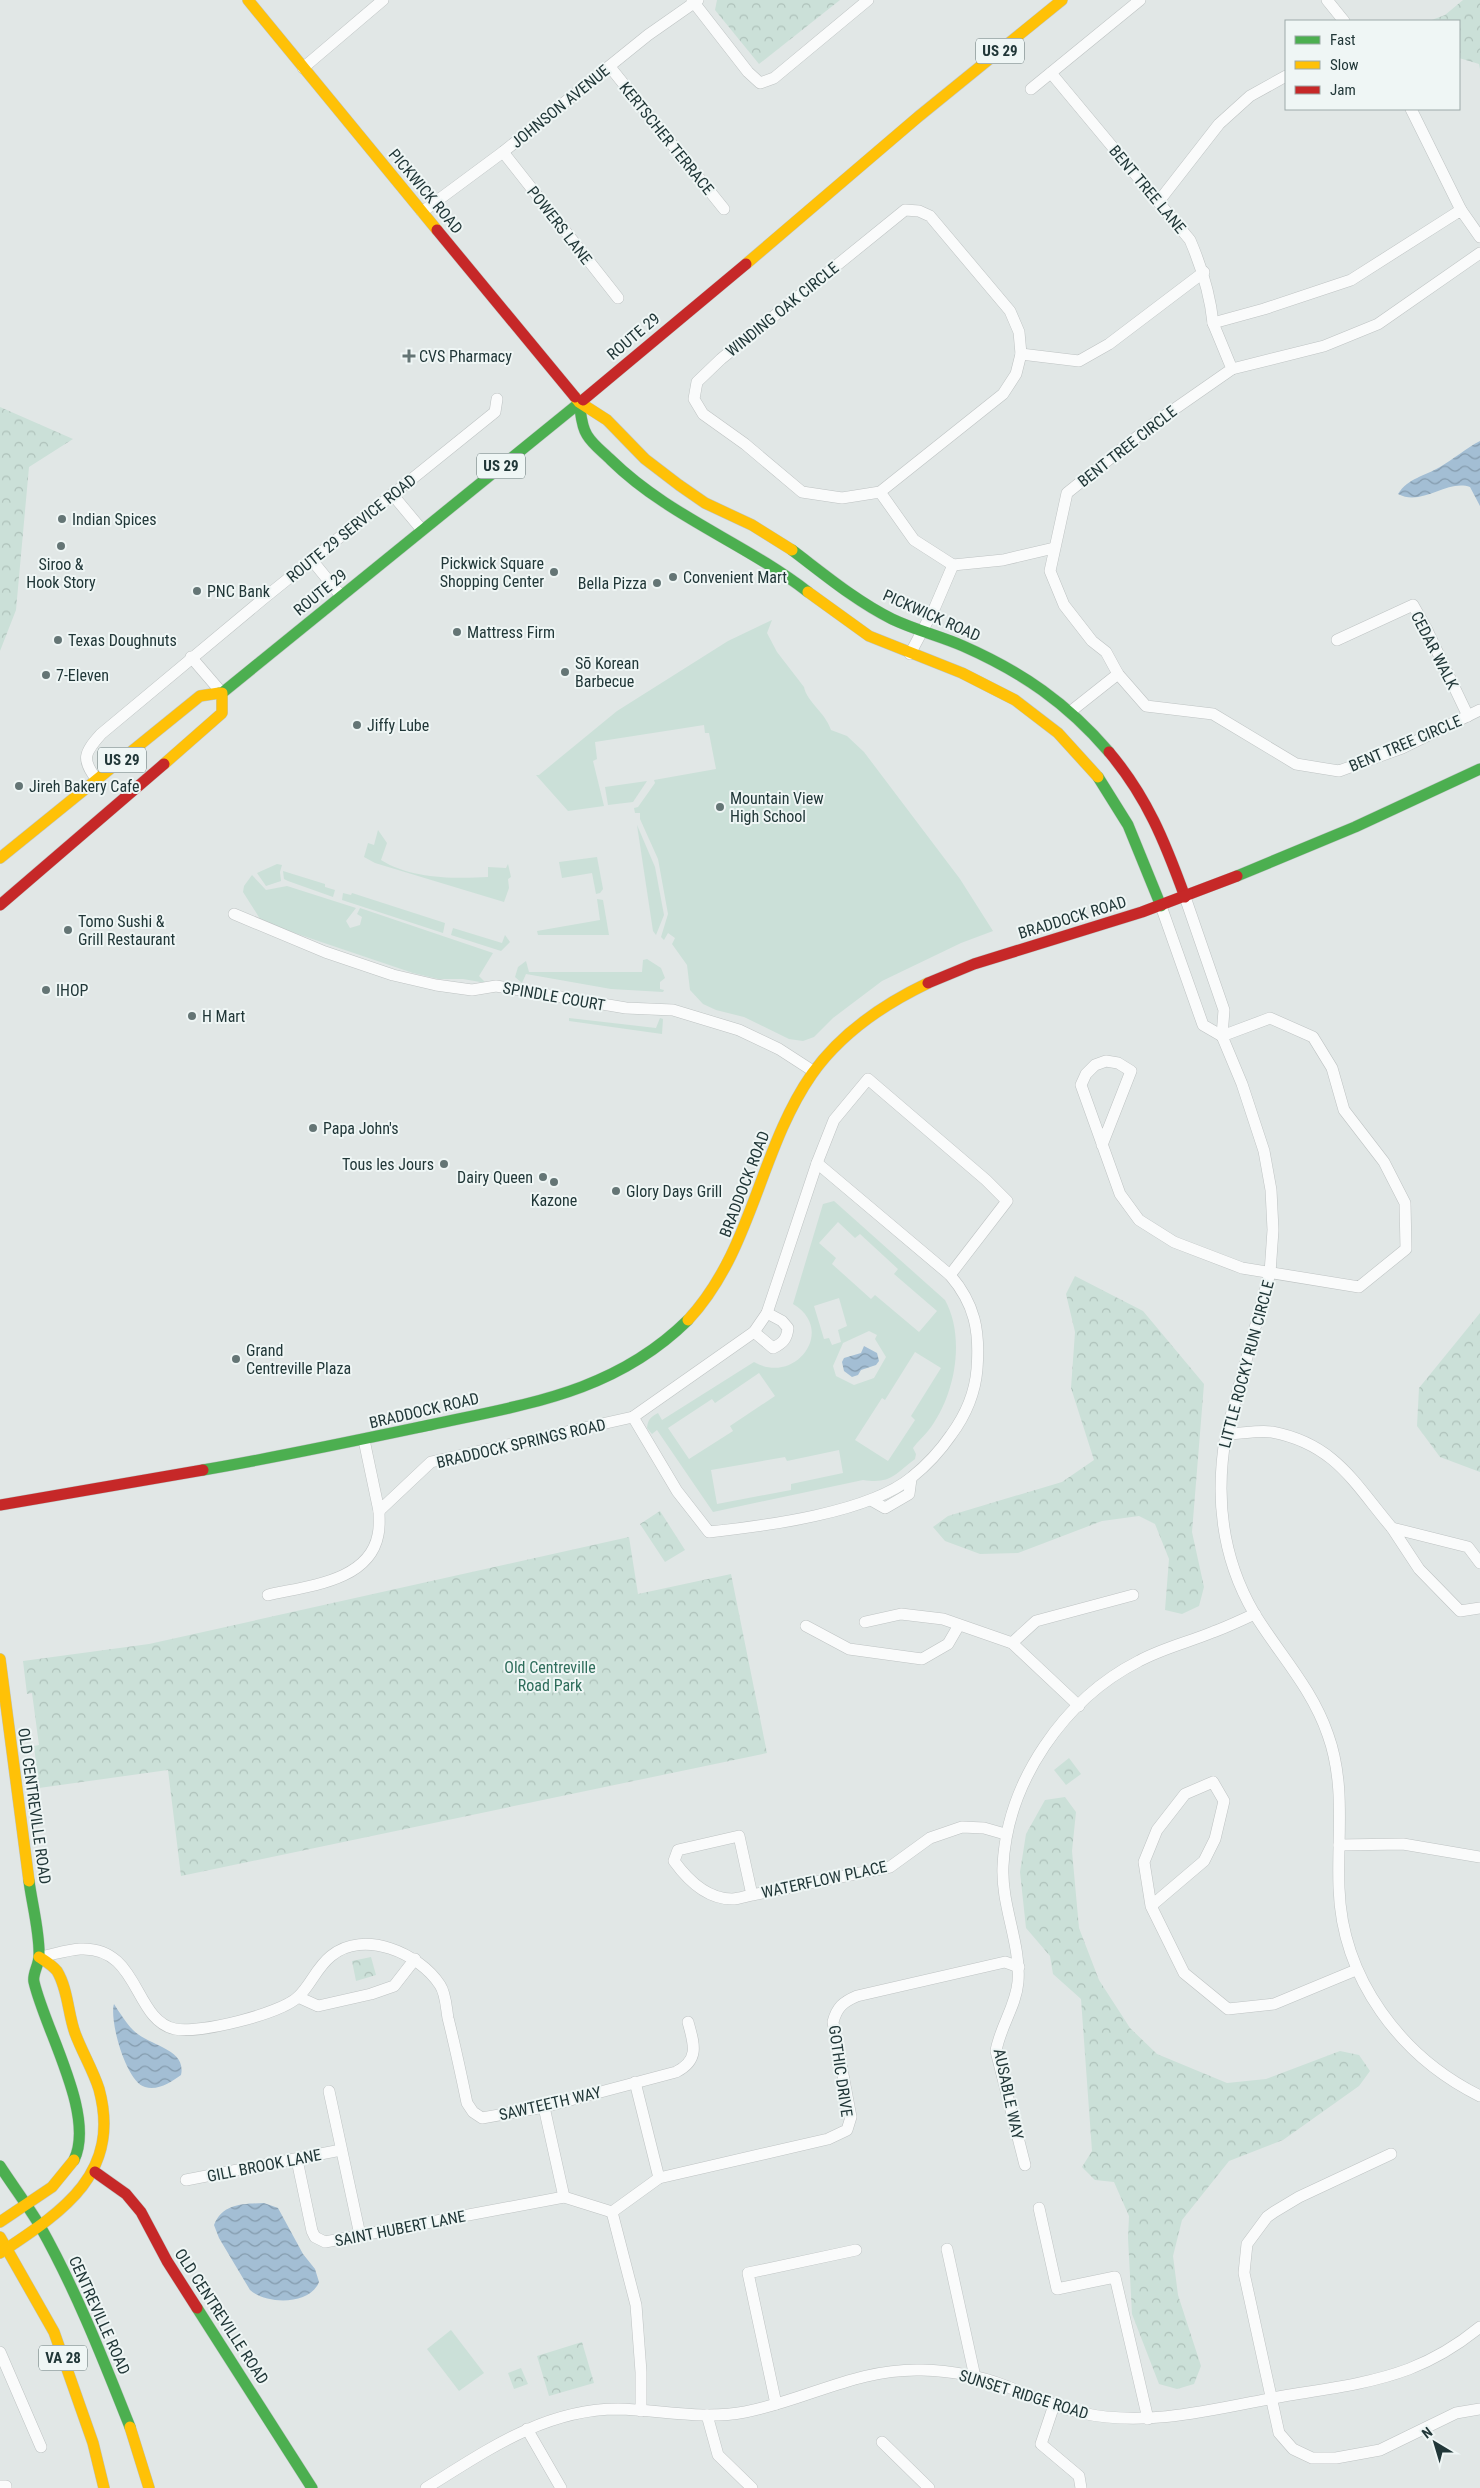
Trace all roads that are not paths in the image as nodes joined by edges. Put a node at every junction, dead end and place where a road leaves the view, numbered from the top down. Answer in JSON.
{"nodes":[{"id":1,"x":248,"y":0,"type":"edge"},
{"id":2,"x":383,"y":0,"type":"edge"},
{"id":3,"x":868,"y":0,"type":"edge"},
{"id":4,"x":1062,"y":0,"type":"edge"},
{"id":5,"x":1140,"y":0,"type":"edge"},
{"id":6,"x":1327,"y":0,"type":"edge"},
{"id":7,"x":695,"y":1,"type":"edge"},
{"id":8,"x":1343,"y":20,"type":"edge"},
{"id":9,"x":610,"y":67,"type":"junction"},
{"id":10,"x":303,"y":68,"type":"junction"},
{"id":11,"x":1051,"y":73,"type":"junction"},
{"id":12,"x":1285,"y":77,"type":"edge"},
{"id":13,"x":1031,"y":89,"type":"dead end"},
{"id":14,"x":1411,"y":110,"type":"edge"},
{"id":15,"x":503,"y":152,"type":"junction"},
{"id":16,"x":1158,"y":201,"type":"junction"},
{"id":17,"x":724,"y":209,"type":"dead end"},
{"id":18,"x":1461,"y":210,"type":"junction"},
{"id":19,"x":422,"y":212,"type":"junction"},
{"id":20,"x":1480,"y":237,"type":"edge"},
{"id":21,"x":1480,"y":253,"type":"edge"},
{"id":22,"x":1204,"y":272,"type":"junction"},
{"id":23,"x":618,"y":298,"type":"dead end"},
{"id":24,"x":1213,"y":323,"type":"junction"},
{"id":25,"x":1021,"y":354,"type":"junction"},
{"id":26,"x":1232,"y":369,"type":"junction"},
{"id":27,"x":497,"y":398,"type":"dead end"},
{"id":28,"x":579,"y":402,"type":"junction"},
{"id":29,"x":880,"y":492,"type":"junction"},
{"id":30,"x":392,"y":494,"type":"junction"},
{"id":31,"x":422,"y":530,"type":"junction"},
{"id":32,"x":1054,"y":548,"type":"junction"},
{"id":33,"x":311,"y":560,"type":"junction"},
{"id":34,"x":953,"y":565,"type":"junction"},
{"id":35,"x":341,"y":596,"type":"junction"},
{"id":36,"x":923,"y":631,"type":"junction"},
{"id":37,"x":1337,"y":640,"type":"dead end"},
{"id":38,"x":910,"y":654,"type":"junction"},
{"id":39,"x":191,"y":657,"type":"junction"},
{"id":40,"x":1118,"y":674,"type":"junction"},
{"id":41,"x":222,"y":693,"type":"junction"},
{"id":42,"x":1480,"y":710,"type":"edge"},
{"id":43,"x":1070,"y":712,"type":"junction"},
{"id":44,"x":1468,"y":716,"type":"junction"},
{"id":45,"x":1480,"y":769,"type":"edge"},
{"id":46,"x":97,"y":780,"type":"junction"},
{"id":47,"x":0,"y":858,"type":"edge"},
{"id":48,"x":1185,"y":897,"type":"junction"},
{"id":49,"x":0,"y":905,"type":"edge"},
{"id":50,"x":1161,"y":906,"type":"junction"},
{"id":51,"x":234,"y":914,"type":"dead end"},
{"id":52,"x":1222,"y":1036,"type":"junction"},
{"id":53,"x":813,"y":1071,"type":"junction"},
{"id":54,"x":1102,"y":1145,"type":"junction"},
{"id":55,"x":817,"y":1163,"type":"junction"},
{"id":56,"x":1270,"y":1273,"type":"junction"},
{"id":57,"x":950,"y":1275,"type":"junction"},
{"id":58,"x":767,"y":1312,"type":"junction"},
{"id":59,"x":754,"y":1332,"type":"junction"},
{"id":60,"x":633,"y":1417,"type":"junction"},
{"id":61,"x":1226,"y":1434,"type":"junction"},
{"id":62,"x":364,"y":1440,"type":"junction"},
{"id":63,"x":0,"y":1504,"type":"edge"},
{"id":64,"x":379,"y":1511,"type":"junction"},
{"id":65,"x":1392,"y":1528,"type":"junction"},
{"id":66,"x":1480,"y":1562,"type":"edge"},
{"id":67,"x":268,"y":1595,"type":"dead end"},
{"id":68,"x":1134,"y":1595,"type":"dead end"},
{"id":69,"x":1480,"y":1608,"type":"edge"},
{"id":70,"x":1255,"y":1614,"type":"junction"},
{"id":71,"x":865,"y":1622,"type":"dead end"},
{"id":72,"x":959,"y":1625,"type":"junction"},
{"id":73,"x":806,"y":1626,"type":"dead end"},
{"id":74,"x":1012,"y":1643,"type":"junction"},
{"id":75,"x":0,"y":1659,"type":"edge"},
{"id":76,"x":1079,"y":1706,"type":"junction"},
{"id":77,"x":4,"y":1725,"type":"edge"},
{"id":78,"x":1006,"y":1834,"type":"junction"},
{"id":79,"x":1340,"y":1845,"type":"junction"},
{"id":80,"x":1480,"y":1857,"type":"edge"},
{"id":81,"x":752,"y":1895,"type":"junction"},
{"id":82,"x":1151,"y":1906,"type":"junction"},
{"id":83,"x":39,"y":1957,"type":"junction"},
{"id":84,"x":415,"y":1959,"type":"junction"},
{"id":85,"x":1019,"y":1966,"type":"junction"},
{"id":86,"x":1356,"y":1970,"type":"junction"},
{"id":87,"x":298,"y":1997,"type":"junction"},
{"id":88,"x":688,"y":2022,"type":"dead end"},
{"id":89,"x":635,"y":2082,"type":"junction"},
{"id":90,"x":329,"y":2091,"type":"dead end"},
{"id":91,"x":1480,"y":2096,"type":"edge"},
{"id":92,"x":544,"y":2107,"type":"junction"},
{"id":93,"x":342,"y":2150,"type":"junction"},
{"id":94,"x":1391,"y":2154,"type":"dead end"},
{"id":95,"x":297,"y":2160,"type":"junction"},
{"id":96,"x":1025,"y":2165,"type":"dead end"},
{"id":97,"x":0,"y":2166,"type":"edge"},
{"id":98,"x":95,"y":2172,"type":"junction"},
{"id":99,"x":659,"y":2178,"type":"junction"},
{"id":100,"x":186,"y":2180,"type":"dead end"},
{"id":101,"x":564,"y":2196,"type":"junction"},
{"id":102,"x":26,"y":2204,"type":"junction"},
{"id":103,"x":1039,"y":2208,"type":"dead end"},
{"id":104,"x":612,"y":2212,"type":"junction"},
{"id":105,"x":0,"y":2222,"type":"edge"},
{"id":106,"x":39,"y":2225,"type":"junction"},
{"id":107,"x":360,"y":2235,"type":"junction"},
{"id":108,"x":0,"y":2237,"type":"edge"},
{"id":109,"x":947,"y":2249,"type":"dead end"},
{"id":110,"x":3,"y":2250,"type":"edge"},
{"id":111,"x":856,"y":2250,"type":"dead end"},
{"id":112,"x":1480,"y":2327,"type":"edge"},
{"id":113,"x":0,"y":2352,"type":"edge"},
{"id":114,"x":975,"y":2377,"type":"junction"},
{"id":115,"x":1270,"y":2399,"type":"junction"},
{"id":116,"x":776,"y":2404,"type":"junction"},
{"id":117,"x":1054,"y":2405,"type":"junction"},
{"id":118,"x":1480,"y":2409,"type":"edge"},
{"id":119,"x":641,"y":2411,"type":"junction"},
{"id":120,"x":707,"y":2415,"type":"junction"},
{"id":121,"x":1148,"y":2419,"type":"junction"},
{"id":122,"x":527,"y":2428,"type":"junction"},
{"id":123,"x":882,"y":2442,"type":"dead end"},
{"id":124,"x":41,"y":2447,"type":"dead end"},
{"id":125,"x":0,"y":2486,"type":"edge"},
{"id":126,"x":6,"y":2488,"type":"edge"},
{"id":127,"x":104,"y":2488,"type":"edge"},
{"id":128,"x":149,"y":2488,"type":"edge"},
{"id":129,"x":312,"y":2488,"type":"edge"},
{"id":130,"x":426,"y":2488,"type":"edge"},
{"id":131,"x":561,"y":2488,"type":"edge"},
{"id":132,"x":752,"y":2488,"type":"edge"},
{"id":133,"x":929,"y":2488,"type":"edge"},
{"id":134,"x":1081,"y":2488,"type":"edge"}],
"edges":[{"from":1,"to":10,"type":"main road","name":"PICKWICK ROAD"},
{"from":2,"to":10,"type":"street"},
{"from":3,"to":7,"type":"street"},
{"from":4,"to":28,"type":"main road","name":"ROUTE 29","number":"US 29"},
{"from":5,"to":11,"type":"street"},
{"from":6,"to":8,"type":"street"},
{"from":7,"to":9,"type":"street","name":"JOHNSON AVENUE"},
{"from":9,"to":15,"type":"street","name":"JOHNSON AVENUE"},
{"from":9,"to":17,"type":"street","name":"KERTSCHER TERRACE"},
{"from":10,"to":19,"type":"main road","name":"PICKWICK ROAD"},
{"from":11,"to":13,"type":"street"},
{"from":11,"to":16,"type":"street","name":"BENT TREE LANE"},
{"from":12,"to":16,"type":"street"},
{"from":14,"to":18,"type":"street"},
{"from":15,"to":19,"type":"street","name":"JOHNSON AVENUE"},
{"from":15,"to":23,"type":"street","name":"POWERS LANE"},
{"from":16,"to":22,"type":"street","name":"BENT TREE LANE"},
{"from":18,"to":20,"type":"street"},
{"from":18,"to":24,"type":"street"},
{"from":19,"to":28,"type":"main road","name":"PICKWICK ROAD"},
{"from":21,"to":26,"type":"street","name":"BENT TREE CIRCLE"},
{"from":22,"to":24,"type":"street","name":"BENT TREE LANE"},
{"from":22,"to":25,"type":"street"},
{"from":24,"to":26,"type":"street"},
{"from":25,"to":29,"type":"street","name":"WINDING OAK CIRCLE"},
{"from":25,"to":29,"type":"street","name":"WINDING OAK CIRCLE"},
{"from":26,"to":32,"type":"street","name":"BENT TREE CIRCLE"},
{"from":27,"to":30,"type":"street","name":"ROUTE 29 SERVICE ROAD"},
{"from":28,"to":31,"type":"main road","name":"ROUTE 29","number":"US 29"},
{"from":28,"to":36,"type":"main road","name":"PICKWICK ROAD"},
{"from":28,"to":38,"type":"main road","name":"PICKWICK ROAD"},
{"from":29,"to":34,"type":"street"},
{"from":30,"to":31,"type":"street"},
{"from":30,"to":33,"type":"street","name":"ROUTE 29 SERVICE ROAD"},
{"from":31,"to":35,"type":"main road","name":"ROUTE 29","number":"US 29"},
{"from":32,"to":34,"type":"street"},
{"from":32,"to":40,"type":"street","name":"BENT TREE CIRCLE"},
{"from":33,"to":35,"type":"street"},
{"from":33,"to":39,"type":"street","name":"ROUTE 29 SERVICE ROAD"},
{"from":34,"to":36,"type":"street"},
{"from":35,"to":41,"type":"main road","name":"ROUTE 29","number":"US 29"},
{"from":36,"to":38,"type":"street"},
{"from":36,"to":43,"type":"main road","name":"PICKWICK ROAD"},
{"from":37,"to":44,"type":"street","name":"CEDAR WALK"},
{"from":38,"to":50,"type":"main road","name":"PICKWICK ROAD"},
{"from":39,"to":41,"type":"street"},
{"from":39,"to":46,"type":"street","name":"ROUTE 29 SERVICE ROAD"},
{"from":40,"to":43,"type":"street"},
{"from":40,"to":44,"type":"street","name":"BENT TREE CIRCLE"},
{"from":41,"to":46,"type":"main road","name":"ROUTE 29","number":"US 29"},
{"from":41,"to":49,"type":"main road","number":"US 29"},
{"from":42,"to":44,"type":"street","name":"BENT TREE CIRCLE"},
{"from":43,"to":48,"type":"main road","name":"PICKWICK ROAD"},
{"from":45,"to":48,"type":"main road","name":"BRADDOCK ROAD"},
{"from":46,"to":47,"type":"main road","name":"ROUTE 29","number":"US 29"},
{"from":48,"to":50,"type":"main road","name":"BRADDOCK ROAD"},
{"from":48,"to":52,"type":"street","name":"LITTLE ROCKY RUN CIRCLE"},
{"from":50,"to":52,"type":"street"},
{"from":50,"to":53,"type":"main road","name":"BRADDOCK ROAD"},
{"from":51,"to":53,"type":"street","name":"SPINDLE COURT"},
{"from":52,"to":56,"type":"street","name":"LITTLE ROCKY RUN CIRCLE"},
{"from":52,"to":56,"type":"street"},
{"from":53,"to":62,"type":"main road","name":"BRADDOCK ROAD"},
{"from":54,"to":54,"type":"street"},
{"from":54,"to":56,"type":"street"},
{"from":55,"to":57,"type":"street"},
{"from":55,"to":57,"type":"street","name":"BRADDOCK SPRINGS ROAD"},
{"from":55,"to":58,"type":"street","name":"BRADDOCK SPRINGS ROAD"},
{"from":56,"to":61,"type":"street","name":"LITTLE ROCKY RUN CIRCLE"},
{"from":57,"to":60,"type":"street"},
{"from":58,"to":59,"type":"street","name":"BRADDOCK SPRINGS ROAD"},
{"from":58,"to":59,"type":"street"},
{"from":59,"to":60,"type":"street","name":"BRADDOCK SPRINGS ROAD"},
{"from":60,"to":64,"type":"street","name":"BRADDOCK SPRINGS ROAD"},
{"from":61,"to":65,"type":"street"},
{"from":61,"to":70,"type":"street","name":"LITTLE ROCKY RUN CIRCLE"},
{"from":62,"to":63,"type":"main road","name":"BRADDOCK ROAD"},
{"from":62,"to":64,"type":"street"},
{"from":64,"to":67,"type":"street"},
{"from":65,"to":66,"type":"street"},
{"from":65,"to":69,"type":"street"},
{"from":68,"to":74,"type":"street"},
{"from":70,"to":76,"type":"street","name":"AUSABLE WAY"},
{"from":70,"to":79,"type":"street","name":"LITTLE ROCKY RUN CIRCLE"},
{"from":71,"to":72,"type":"street"},
{"from":72,"to":73,"type":"street"},
{"from":72,"to":74,"type":"street"},
{"from":74,"to":76,"type":"street"},
{"from":75,"to":77,"type":"main road","name":"OLD CENTREVILLE ROAD"},
{"from":76,"to":78,"type":"street","name":"AUSABLE WAY"},
{"from":77,"to":83,"type":"main road","name":"OLD CENTREVILLE ROAD"},
{"from":78,"to":81,"type":"street","name":"WATERFLOW PLACE"},
{"from":78,"to":85,"type":"street","name":"AUSABLE WAY"},
{"from":79,"to":80,"type":"street"},
{"from":79,"to":86,"type":"street","name":"LITTLE ROCKY RUN CIRCLE"},
{"from":81,"to":81,"type":"street","name":"WATERFLOW PLACE"},
{"from":82,"to":82,"type":"street"},
{"from":82,"to":86,"type":"street"},
{"from":83,"to":87,"type":"street","name":"SAWTEETH WAY"},
{"from":83,"to":98,"type":"main road"},
{"from":83,"to":102,"type":"main road","name":"OLD CENTREVILLE ROAD"},
{"from":84,"to":87,"type":"street"},
{"from":84,"to":87,"type":"street","name":"SAWTEETH WAY"},
{"from":84,"to":92,"type":"street","name":"SAWTEETH WAY"},
{"from":85,"to":96,"type":"street","name":"AUSABLE WAY"},
{"from":85,"to":99,"type":"street","name":"GOTHIC DRIVE"},
{"from":86,"to":91,"type":"street","name":"LITTLE ROCKY RUN CIRCLE"},
{"from":88,"to":89,"type":"street","name":"SAWTEETH WAY"},
{"from":89,"to":92,"type":"street","name":"SAWTEETH WAY"},
{"from":89,"to":99,"type":"street"},
{"from":90,"to":93,"type":"street","name":"GILL BROOK LANE"},
{"from":92,"to":101,"type":"street"},
{"from":93,"to":95,"type":"street","name":"GILL BROOK LANE"},
{"from":93,"to":107,"type":"street","name":"GILL BROOK LANE"},
{"from":94,"to":115,"type":"street"},
{"from":95,"to":100,"type":"street","name":"GILL BROOK LANE"},
{"from":95,"to":107,"type":"street","name":"SAINT HUBERT LANE"},
{"from":97,"to":102,"type":"main road","name":"CENTREVILLE ROAD","number":"VA 28"},
{"from":98,"to":106,"type":"main road"},
{"from":98,"to":129,"type":"main road","name":"OLD CENTREVILLE ROAD"},
{"from":99,"to":104,"type":"street","name":"GOTHIC DRIVE"},
{"from":101,"to":104,"type":"street","name":"SAINT HUBERT LANE"},
{"from":101,"to":107,"type":"street","name":"SAINT HUBERT LANE"},
{"from":102,"to":105,"type":"main road","name":"OLD CENTREVILLE ROAD"},
{"from":102,"to":106,"type":"main road","name":"CENTREVILLE ROAD","number":"VA 28"},
{"from":103,"to":121,"type":"street"},
{"from":104,"to":119,"type":"street"},
{"from":106,"to":110,"type":"main road"},
{"from":106,"to":128,"type":"main road","name":"CENTREVILLE ROAD","number":"VA 28"},
{"from":108,"to":110,"type":"main road","number":"VA 28"},
{"from":109,"to":114,"type":"street"},
{"from":110,"to":127,"type":"main road","number":"VA 28"},
{"from":111,"to":116,"type":"street"},
{"from":112,"to":115,"type":"street","name":"SUNSET RIDGE ROAD"},
{"from":113,"to":124,"type":"street"},
{"from":114,"to":116,"type":"street","name":"SUNSET RIDGE ROAD"},
{"from":114,"to":117,"type":"street","name":"SUNSET RIDGE ROAD"},
{"from":115,"to":118,"type":"street"},
{"from":115,"to":121,"type":"street","name":"SUNSET RIDGE ROAD"},
{"from":116,"to":120,"type":"street","name":"SUNSET RIDGE ROAD"},
{"from":117,"to":121,"type":"street","name":"SUNSET RIDGE ROAD"},
{"from":117,"to":134,"type":"street"},
{"from":119,"to":120,"type":"street","name":"SUNSET RIDGE ROAD"},
{"from":119,"to":122,"type":"street","name":"SUNSET RIDGE ROAD"},
{"from":120,"to":132,"type":"street"},
{"from":122,"to":130,"type":"street","name":"SUNSET RIDGE ROAD"},
{"from":122,"to":131,"type":"street"},
{"from":123,"to":133,"type":"street"},
{"from":125,"to":126,"type":"street"}]}
